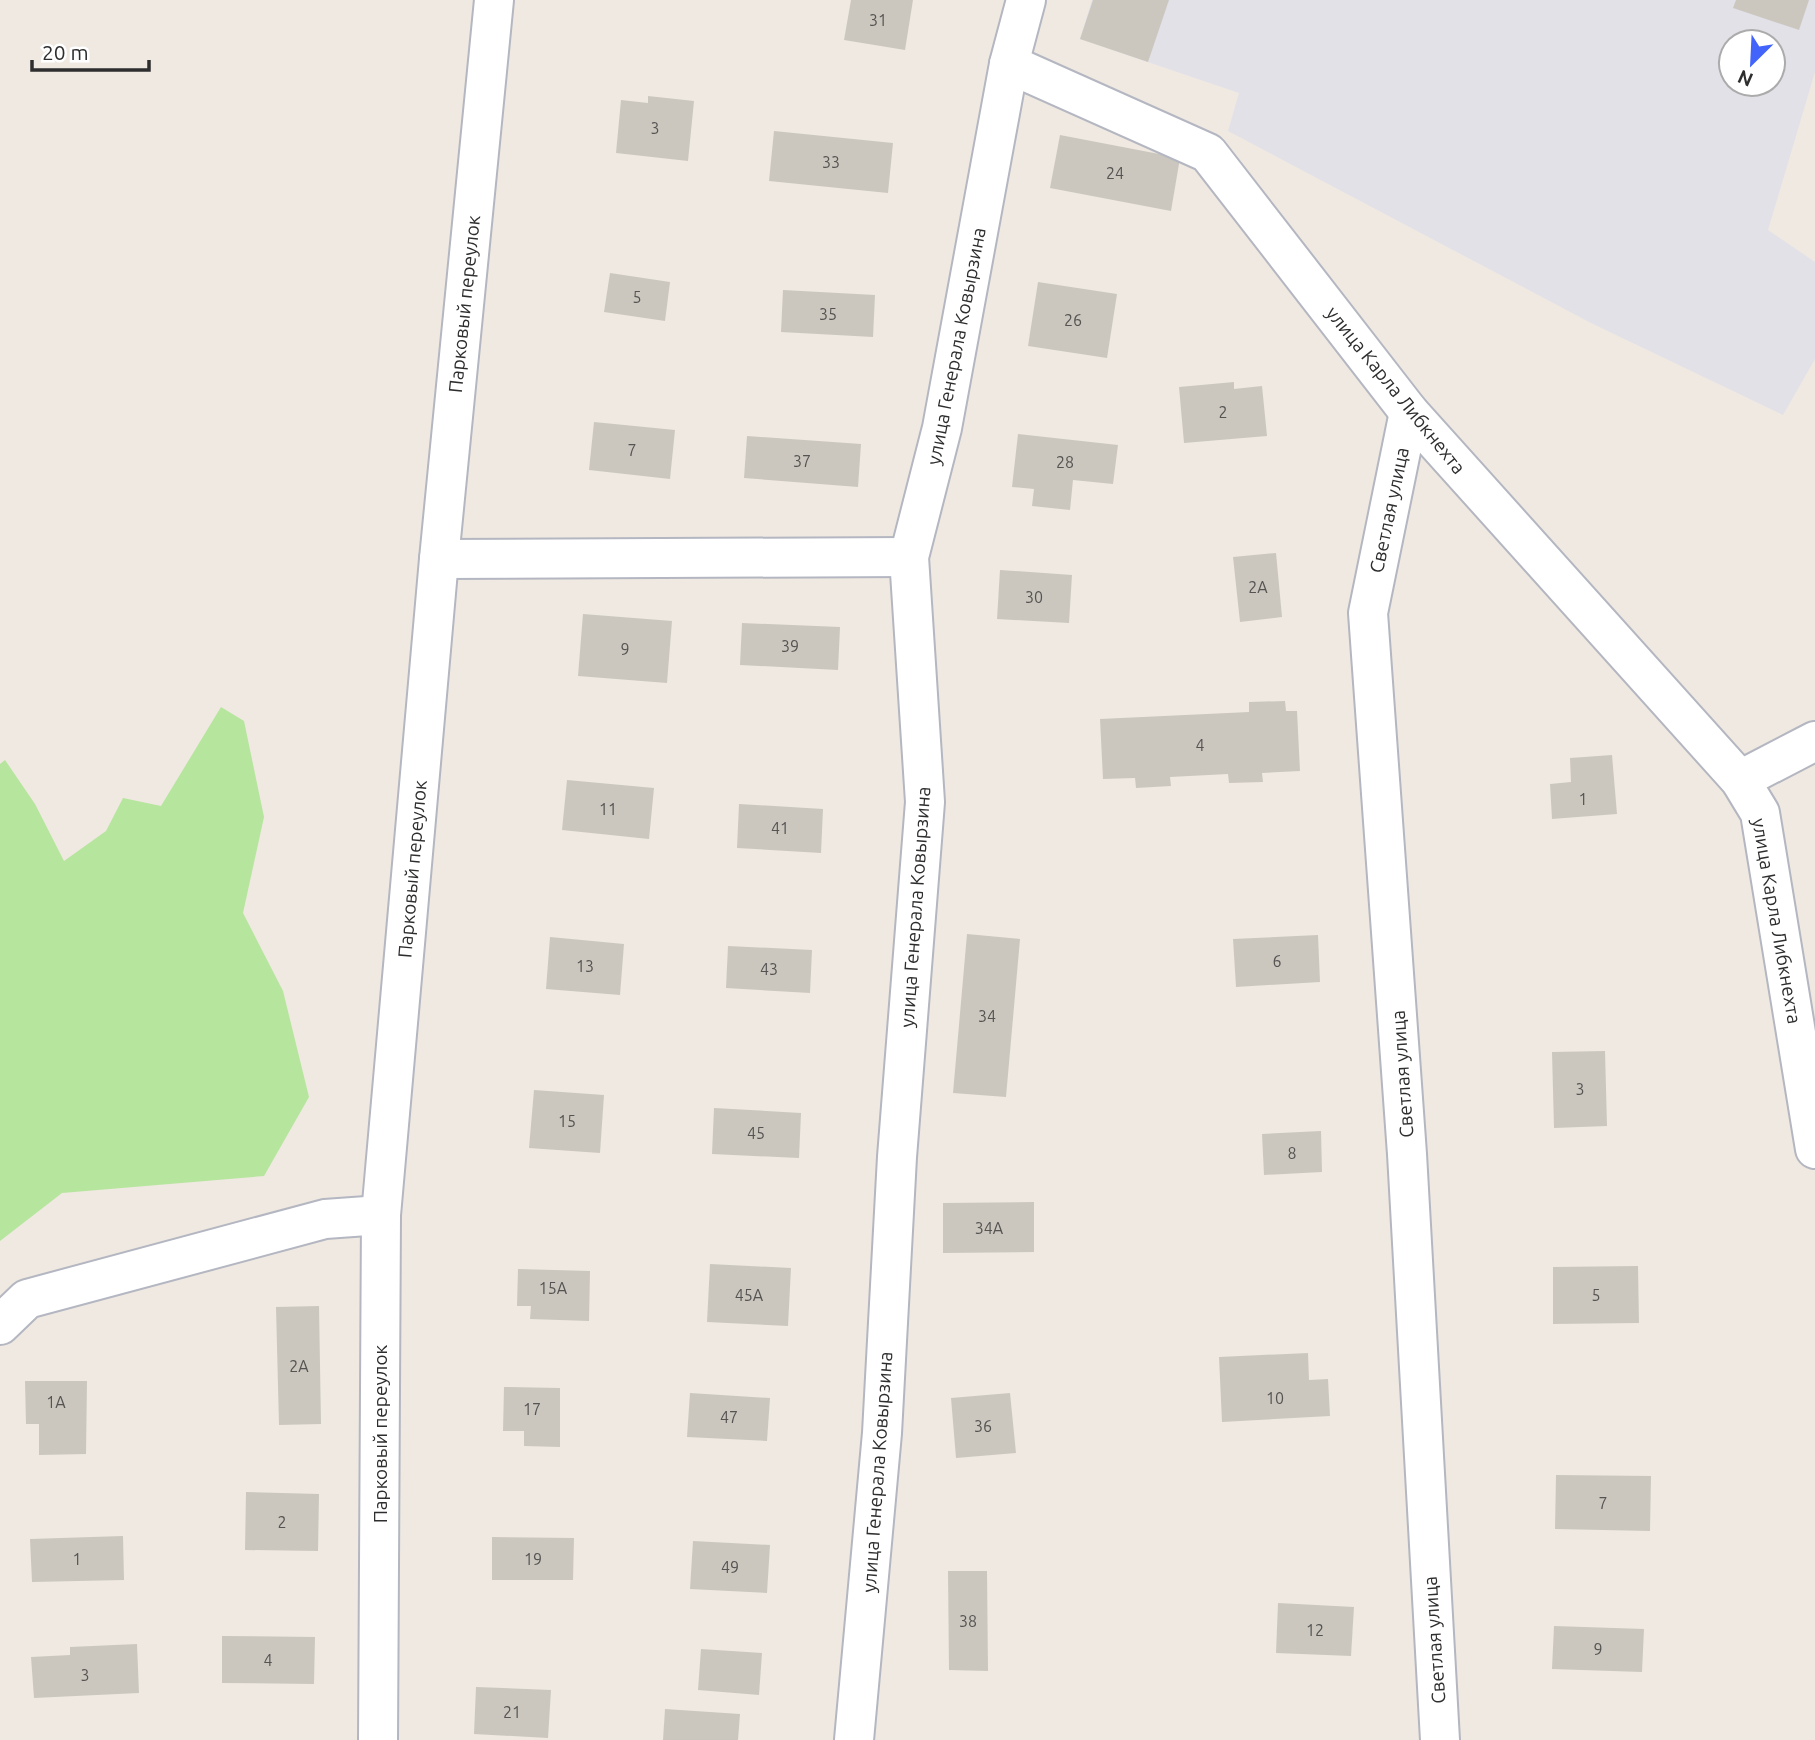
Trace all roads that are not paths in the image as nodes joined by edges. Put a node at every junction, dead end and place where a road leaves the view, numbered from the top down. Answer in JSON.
{"nodes":[{"id":1,"x":494,"y":0,"type":"edge"},
{"id":2,"x":1026,"y":0,"type":"edge"},
{"id":3,"x":1009,"y":64,"type":"junction"},
{"id":4,"x":1409,"y":412,"type":"junction"},
{"id":5,"x":909,"y":557,"type":"junction"},
{"id":6,"x":439,"y":559,"type":"junction"},
{"id":7,"x":1815,"y":741,"type":"edge"},
{"id":8,"x":1740,"y":780,"type":"junction"},
{"id":9,"x":1813,"y":1130,"type":"edge"},
{"id":10,"x":381,"y":1215,"type":"junction"},
{"id":11,"x":0,"y":1325,"type":"edge"},
{"id":12,"x":377,"y":1740,"type":"edge"},
{"id":13,"x":854,"y":1740,"type":"edge"},
{"id":14,"x":1440,"y":1740,"type":"edge"}],
"edges":[{"from":1,"to":6,"type":"street","name":"Парковый переулок"},
{"from":2,"to":3,"type":"street","name":"улица Генерала Ковырзина"},
{"from":3,"to":4,"type":"street","name":"улица Карла Либкнехта"},
{"from":3,"to":5,"type":"street","name":"улица Генерала Ковырзина"},
{"from":4,"to":8,"type":"street","name":"улица Карла Либкнехта"},
{"from":4,"to":14,"type":"street","name":"Светлая улица"},
{"from":5,"to":6,"type":"street"},
{"from":5,"to":13,"type":"street","name":"улица Генерала Ковырзина"},
{"from":6,"to":10,"type":"street","name":"Парковый переулок"},
{"from":7,"to":8,"type":"street"},
{"from":8,"to":9,"type":"street","name":"улица Карла Либкнехта"},
{"from":10,"to":11,"type":"street"},
{"from":10,"to":12,"type":"street","name":"Парковый переулок"}]}
